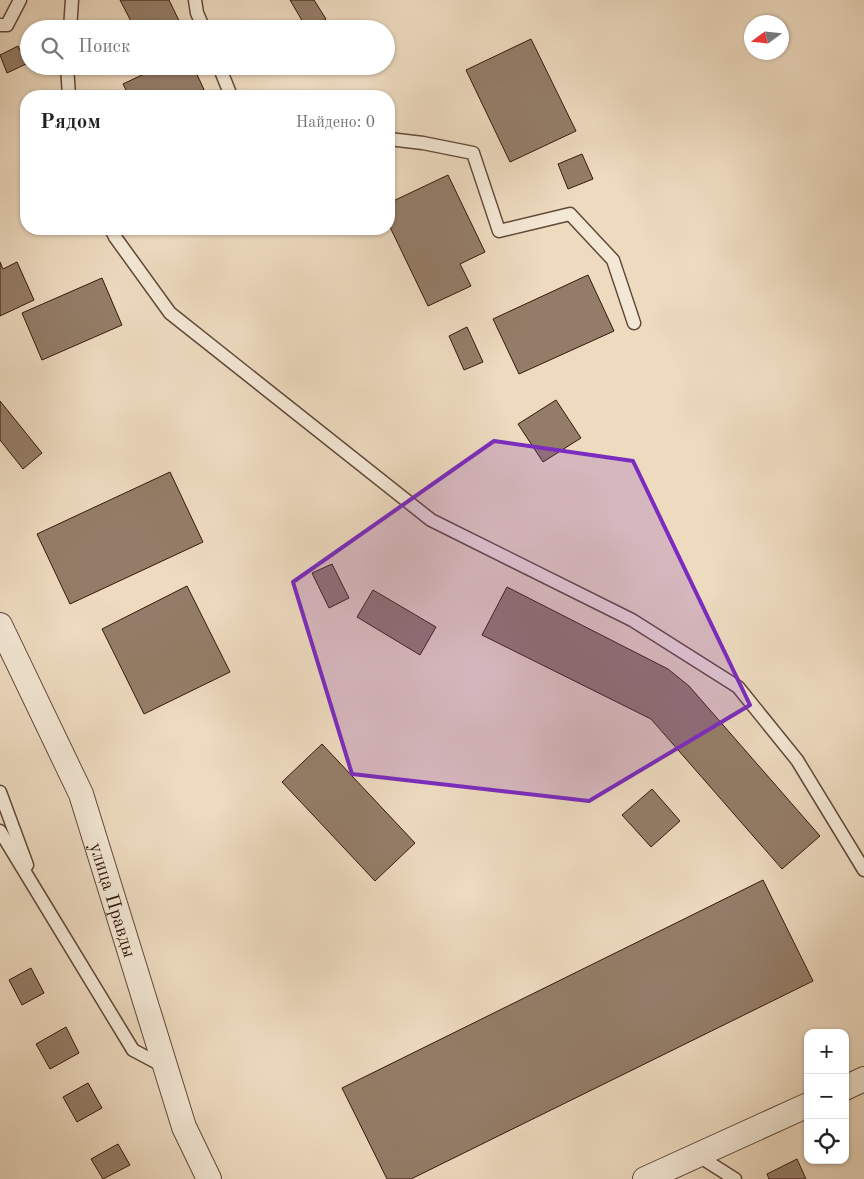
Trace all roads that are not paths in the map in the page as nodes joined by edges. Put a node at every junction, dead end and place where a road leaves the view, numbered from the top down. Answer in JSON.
{"nodes":[{"id":1,"x":20,"y":0,"type":"edge"},
{"id":2,"x":72,"y":0,"type":"edge"},
{"id":3,"x":195,"y":0,"type":"edge"},
{"id":4,"x":71,"y":20,"type":"edge"},
{"id":5,"x":200,"y":20,"type":"edge"},
{"id":6,"x":0,"y":25,"type":"edge"},
{"id":7,"x":68,"y":75,"type":"edge"},
{"id":8,"x":223,"y":75,"type":"edge"},
{"id":9,"x":69,"y":90,"type":"edge"},
{"id":10,"x":229,"y":90,"type":"edge"},
{"id":11,"x":395,"y":140,"type":"edge"},
{"id":12,"x":114,"y":235,"type":"edge"},
{"id":13,"x":634,"y":324,"type":"dead end"},
{"id":14,"x":1,"y":627,"type":"edge"},
{"id":15,"x":0,"y":654,"type":"edge"},
{"id":16,"x":0,"y":792,"type":"edge"},
{"id":17,"x":0,"y":832,"type":"edge"},
{"id":18,"x":864,"y":870,"type":"edge"},
{"id":19,"x":37,"y":893,"type":"junction"},
{"id":20,"x":165,"y":1067,"type":"junction"},
{"id":21,"x":864,"y":1079,"type":"edge"},
{"id":22,"x":849,"y":1086,"type":"edge"},
{"id":23,"x":804,"y":1107,"type":"edge"},
{"id":24,"x":697,"y":1155,"type":"junction"},
{"id":25,"x":209,"y":1179,"type":"edge"},
{"id":26,"x":645,"y":1179,"type":"edge"},
{"id":27,"x":735,"y":1179,"type":"edge"}],
"edges":[{"from":1,"to":6,"type":"lane"},
{"from":2,"to":4,"type":"lane"},
{"from":3,"to":5,"type":"lane"},
{"from":7,"to":9,"type":"lane"},
{"from":8,"to":10,"type":"lane"},
{"from":11,"to":13,"type":"lane"},
{"from":12,"to":18,"type":"lane"},
{"from":14,"to":15,"type":"lane"},
{"from":14,"to":20,"type":"street","name":"улица Правды"},
{"from":16,"to":19,"type":"lane"},
{"from":17,"to":19,"type":"lane"},
{"from":19,"to":20,"type":"lane"},
{"from":20,"to":25,"type":"street","name":"улица Правды"},
{"from":21,"to":22,"type":"street"},
{"from":23,"to":24,"type":"street"},
{"from":24,"to":26,"type":"street"},
{"from":24,"to":27,"type":"lane"}]}
